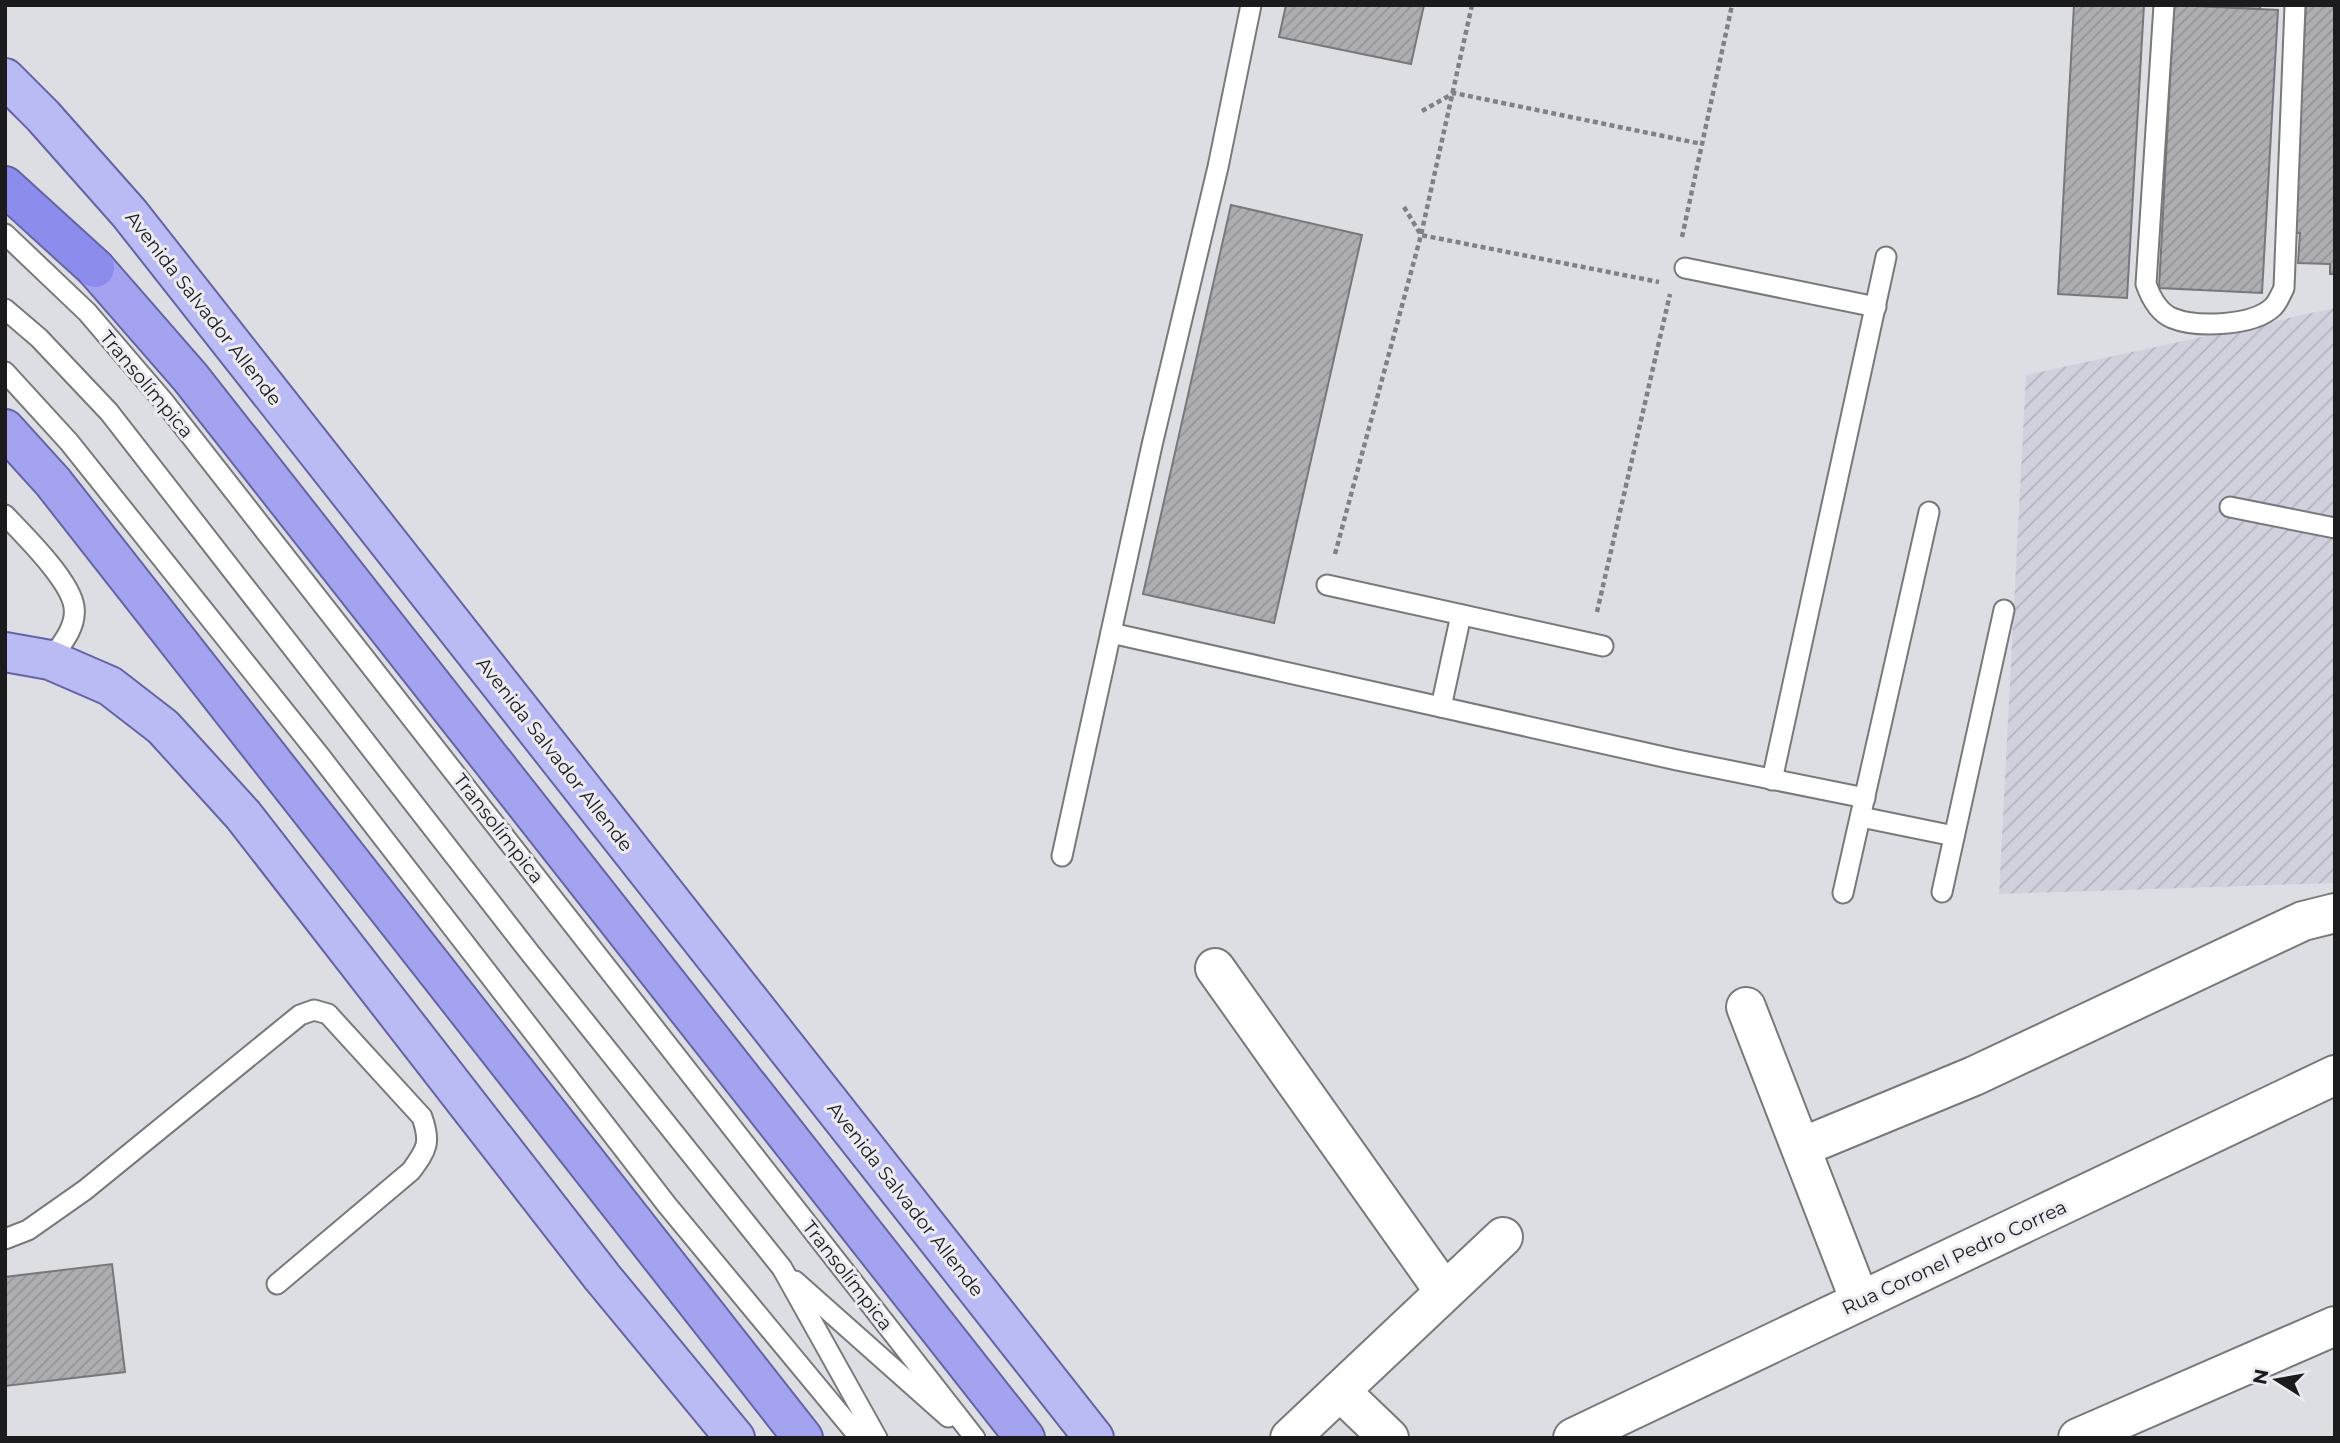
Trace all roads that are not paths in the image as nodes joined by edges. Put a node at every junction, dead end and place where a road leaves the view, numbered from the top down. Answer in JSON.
{"nodes":[{"id":1,"x":1251,"y":5,"type":"edge"},
{"id":2,"x":2164,"y":5,"type":"edge"},
{"id":3,"x":2295,"y":5,"type":"edge"},
{"id":4,"x":5,"y":78,"type":"edge"},
{"id":5,"x":5,"y":186,"type":"edge"},
{"id":6,"x":5,"y":234,"type":"edge"},
{"id":7,"x":1886,"y":257,"type":"dead end"},
{"id":8,"x":1685,"y":268,"type":"dead end"},
{"id":9,"x":1876,"y":307,"type":"junction"},
{"id":10,"x":5,"y":309,"type":"edge"},
{"id":11,"x":5,"y":372,"type":"edge"},
{"id":12,"x":5,"y":429,"type":"edge"},
{"id":13,"x":2230,"y":508,"type":"dead end"},
{"id":14,"x":1929,"y":512,"type":"dead end"},
{"id":15,"x":5,"y":515,"type":"edge"},
{"id":16,"x":2335,"y":528,"type":"edge"},
{"id":17,"x":1327,"y":585,"type":"road end"},
{"id":18,"x":2004,"y":610,"type":"dead end"},
{"id":19,"x":1461,"y":615,"type":"junction"},
{"id":20,"x":1111,"y":633,"type":"junction"},
{"id":21,"x":1596,"y":644,"type":"road end"},
{"id":22,"x":5,"y":652,"type":"edge"},
{"id":23,"x":50,"y":660,"type":"junction"},
{"id":24,"x":1441,"y":707,"type":"junction"},
{"id":25,"x":1772,"y":780,"type":"junction"},
{"id":26,"x":1863,"y":808,"type":"junction"},
{"id":27,"x":1954,"y":836,"type":"junction"},
{"id":28,"x":1062,"y":856,"type":"dead end"},
{"id":29,"x":1942,"y":892,"type":"dead end"},
{"id":30,"x":1843,"y":893,"type":"dead end"},
{"id":31,"x":2335,"y":913,"type":"edge"},
{"id":32,"x":1215,"y":968,"type":"dead end"},
{"id":33,"x":1746,"y":1007,"type":"dead end"},
{"id":34,"x":2335,"y":1076,"type":"edge"},
{"id":35,"x":1802,"y":1147,"type":"junction"},
{"id":36,"x":1503,"y":1237,"type":"dead end"},
{"id":37,"x":5,"y":1239,"type":"edge"},
{"id":38,"x":782,"y":1268,"type":"junction"},
{"id":39,"x":277,"y":1283,"type":"dead end"},
{"id":40,"x":1444,"y":1291,"type":"junction"},
{"id":41,"x":1860,"y":1301,"type":"junction"},
{"id":42,"x":2335,"y":1326,"type":"edge"},
{"id":43,"x":1340,"y":1391,"type":"junction"},
{"id":44,"x":735,"y":1438,"type":"edge"},
{"id":45,"x":803,"y":1438,"type":"edge"},
{"id":46,"x":860,"y":1438,"type":"edge"},
{"id":47,"x":877,"y":1438,"type":"edge"},
{"id":48,"x":972,"y":1438,"type":"edge"},
{"id":49,"x":1025,"y":1438,"type":"edge"},
{"id":50,"x":1094,"y":1438,"type":"edge"},
{"id":51,"x":1290,"y":1438,"type":"edge"},
{"id":52,"x":1389,"y":1438,"type":"edge"},
{"id":53,"x":1573,"y":1438,"type":"edge"},
{"id":54,"x":2078,"y":1438,"type":"edge"}],
"edges":[{"from":1,"to":20,"type":"lane"},
{"from":2,"to":3,"type":"lane"},
{"from":4,"to":50,"type":"main road","name":"Avenida Salvador Allende"},
{"from":5,"to":49,"type":"highway"},
{"from":6,"to":48,"type":"lane","name":"Transolímpica"},
{"from":7,"to":9,"type":"lane"},
{"from":8,"to":9,"type":"lane"},
{"from":9,"to":25,"type":"lane"},
{"from":10,"to":38,"type":"lane"},
{"from":11,"to":46,"type":"lane"},
{"from":12,"to":45,"type":"highway"},
{"from":13,"to":16,"type":"lane"},
{"from":14,"to":26,"type":"lane"},
{"from":15,"to":23,"type":"lane"},
{"from":17,"to":19,"type":"lane"},
{"from":18,"to":27,"type":"lane"},
{"from":19,"to":21,"type":"lane"},
{"from":19,"to":24,"type":"lane"},
{"from":20,"to":24,"type":"lane"},
{"from":20,"to":28,"type":"lane"},
{"from":22,"to":23,"type":"main road"},
{"from":23,"to":44,"type":"main road"},
{"from":24,"to":25,"type":"lane"},
{"from":25,"to":26,"type":"lane"},
{"from":26,"to":27,"type":"lane"},
{"from":26,"to":30,"type":"lane"},
{"from":27,"to":29,"type":"lane"},
{"from":31,"to":35,"type":"street"},
{"from":32,"to":40,"type":"street"},
{"from":33,"to":35,"type":"street"},
{"from":34,"to":41,"type":"street","name":"Rua Coronel Pedro Correa"},
{"from":35,"to":41,"type":"street"},
{"from":36,"to":40,"type":"street"},
{"from":37,"to":39,"type":"lane"},
{"from":38,"to":47,"type":"lane"},
{"from":38,"to":48,"type":"lane"},
{"from":40,"to":43,"type":"street"},
{"from":41,"to":53,"type":"street","name":"Rua Coronel Pedro Correa"},
{"from":42,"to":54,"type":"street"},
{"from":43,"to":51,"type":"street"},
{"from":43,"to":52,"type":"street"}]}
